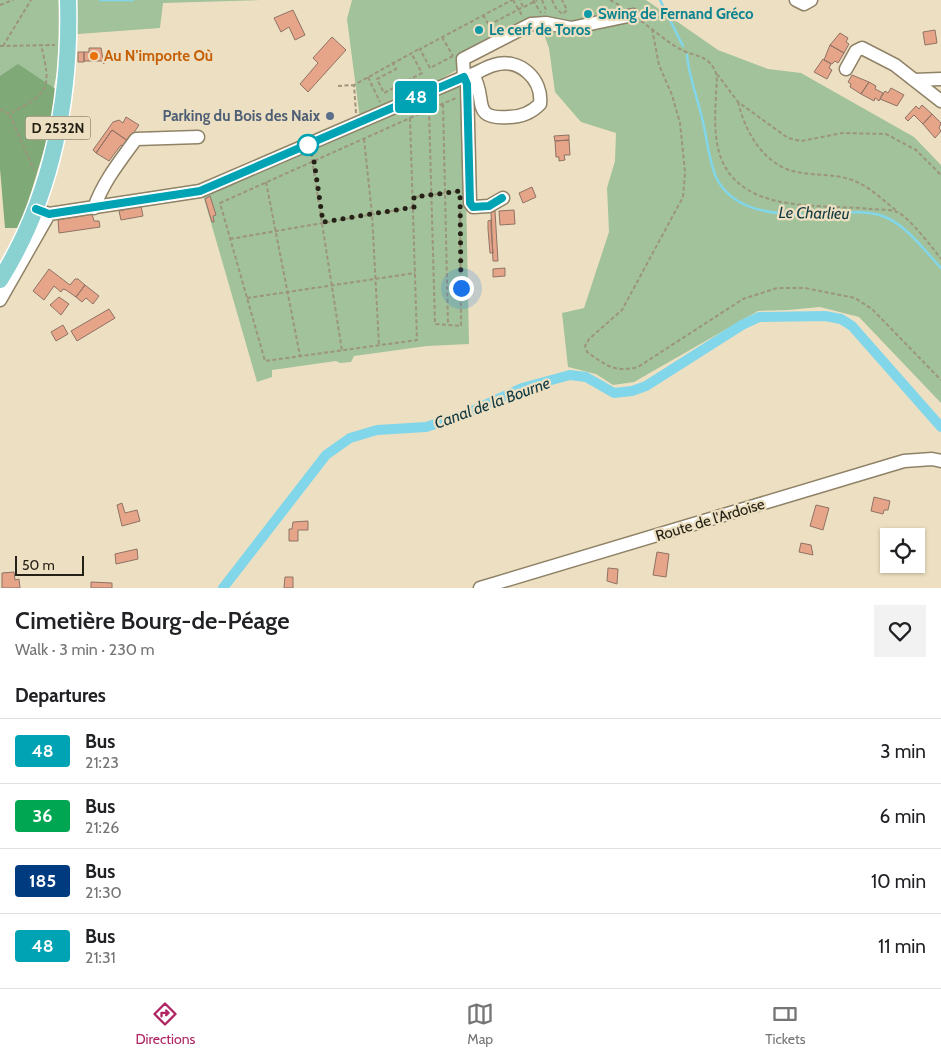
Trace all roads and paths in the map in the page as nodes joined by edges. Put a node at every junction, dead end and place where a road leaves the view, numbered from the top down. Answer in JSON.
{"nodes":[{"id":1,"x":13,"y":0,"type":"edge"},
{"id":2,"x":30,"y":0,"type":"edge"},
{"id":3,"x":68,"y":0,"type":"edge"},
{"id":4,"x":512,"y":0,"type":"edge"},
{"id":5,"x":520,"y":0,"type":"edge"},
{"id":6,"x":542,"y":0,"type":"edge"},
{"id":7,"x":552,"y":0,"type":"edge"},
{"id":8,"x":562,"y":0,"type":"edge"},
{"id":9,"x":796,"y":0,"type":"edge"},
{"id":10,"x":811,"y":0,"type":"edge"},
{"id":11,"x":535,"y":1,"type":"edge"},
{"id":12,"x":0,"y":5,"type":"edge"},
{"id":13,"x":523,"y":7,"type":"junction"},
{"id":14,"x":519,"y":9,"type":"junction"},
{"id":15,"x":483,"y":15,"type":"junction"},
{"id":16,"x":633,"y":15,"type":"joint"},
{"id":17,"x":524,"y":19,"type":"dead end"},
{"id":18,"x":489,"y":25,"type":"junction"},
{"id":19,"x":652,"y":28,"type":"junction"},
{"id":20,"x":494,"y":35,"type":"dead end"},
{"id":21,"x":442,"y":37,"type":"junction"},
{"id":22,"x":41,"y":45,"type":"junction"},
{"id":23,"x":57,"y":45,"type":"dead end"},
{"id":24,"x":2,"y":46,"type":"edge"},
{"id":25,"x":420,"y":49,"type":"junction"},
{"id":26,"x":411,"y":53,"type":"junction"},
{"id":27,"x":392,"y":62,"type":"junction"},
{"id":28,"x":846,"y":69,"type":"dead end"},
{"id":29,"x":717,"y":74,"type":"junction"},
{"id":30,"x":468,"y":76,"type":"junction"},
{"id":31,"x":368,"y":77,"type":"junction"},
{"id":32,"x":941,"y":79,"type":"edge"},
{"id":33,"x":914,"y":80,"type":"junction"},
{"id":34,"x":354,"y":85,"type":"junction"},
{"id":35,"x":338,"y":86,"type":"dead end"},
{"id":36,"x":941,"y":101,"type":"edge"},
{"id":37,"x":738,"y":102,"type":"junction"},
{"id":38,"x":443,"y":104,"type":"junction"},
{"id":39,"x":458,"y":107,"type":"dead end"},
{"id":40,"x":0,"y":109,"type":"edge"},
{"id":41,"x":428,"y":110,"type":"junction"},
{"id":42,"x":385,"y":111,"type":"junction"},
{"id":43,"x":9,"y":114,"type":"junction"},
{"id":44,"x":410,"y":118,"type":"junction"},
{"id":45,"x":357,"y":123,"type":"junction"},
{"id":46,"x":198,"y":137,"type":"dead end"},
{"id":47,"x":364,"y":138,"type":"junction"},
{"id":48,"x":314,"y":161,"type":"junction"},
{"id":49,"x":34,"y":170,"type":"dead end"},
{"id":50,"x":941,"y":175,"type":"edge"},
{"id":51,"x":266,"y":182,"type":"junction"},
{"id":52,"x":460,"y":191,"type":"dead end"},
{"id":53,"x":446,"y":194,"type":"junction"},
{"id":54,"x":431,"y":196,"type":"junction"},
{"id":55,"x":414,"y":197,"type":"junction"},
{"id":56,"x":502,"y":198,"type":"dead end"},
{"id":57,"x":460,"y":201,"type":"dead end"},
{"id":58,"x":414,"y":207,"type":"junction"},
{"id":59,"x":94,"y":208,"type":"junction"},
{"id":60,"x":42,"y":211,"type":"junction"},
{"id":61,"x":898,"y":212,"type":"junction"},
{"id":62,"x":372,"y":214,"type":"junction"},
{"id":63,"x":323,"y":222,"type":"junction"},
{"id":64,"x":276,"y":230,"type":"junction"},
{"id":65,"x":230,"y":239,"type":"junction"},
{"id":66,"x":941,"y":258,"type":"edge"},
{"id":67,"x":416,"y":273,"type":"junction"},
{"id":68,"x":376,"y":279,"type":"junction"},
{"id":69,"x":0,"y":280,"type":"edge"},
{"id":70,"x":333,"y":287,"type":"junction"},
{"id":71,"x":288,"y":293,"type":"junction"},
{"id":72,"x":247,"y":298,"type":"junction"},
{"id":73,"x":0,"y":300,"type":"edge"},
{"id":74,"x":448,"y":325,"type":"junction"},
{"id":75,"x":379,"y":345,"type":"junction"},
{"id":76,"x":342,"y":351,"type":"junction"},
{"id":77,"x":300,"y":356,"type":"junction"},
{"id":78,"x":941,"y":380,"type":"edge"},
{"id":79,"x":941,"y":461,"type":"edge"},
{"id":80,"x":480,"y":588,"type":"edge"}],
"edges":[{"from":1,"to":12,"type":"path"},
{"from":2,"to":24,"type":"path"},
{"from":3,"to":60,"type":"main road","number":"D 2532N"},
{"from":4,"to":14,"type":"path"},
{"from":4,"to":15,"type":"path"},
{"from":5,"to":13,"type":"path"},
{"from":6,"to":11,"type":"path"},
{"from":7,"to":8,"type":"path"},
{"from":9,"to":10,"type":"street"},
{"from":11,"to":13,"type":"path"},
{"from":13,"to":14,"type":"path"},
{"from":14,"to":17,"type":"path"},
{"from":14,"to":18,"type":"path"},
{"from":15,"to":18,"type":"path"},
{"from":15,"to":21,"type":"path"},
{"from":16,"to":19,"type":"path"},
{"from":16,"to":30,"type":"street"},
{"from":18,"to":20,"type":"path"},
{"from":19,"to":29,"type":"path"},
{"from":19,"to":78,"type":"path"},
{"from":21,"to":25,"type":"path"},
{"from":21,"to":25,"type":"path"},
{"from":22,"to":23,"type":"path"},
{"from":22,"to":24,"type":"path"},
{"from":22,"to":43,"type":"path"},
{"from":25,"to":26,"type":"path"},
{"from":26,"to":27,"type":"path"},
{"from":26,"to":27,"type":"path"},
{"from":27,"to":31,"type":"path"},
{"from":28,"to":33,"type":"street"},
{"from":29,"to":37,"type":"path"},
{"from":29,"to":61,"type":"path"},
{"from":30,"to":30,"type":"street"},
{"from":30,"to":42,"type":"street"},
{"from":30,"to":56,"type":"street"},
{"from":31,"to":34,"type":"path"},
{"from":31,"to":42,"type":"path"},
{"from":32,"to":33,"type":"street"},
{"from":33,"to":36,"type":"street"},
{"from":34,"to":35,"type":"path"},
{"from":34,"to":45,"type":"path"},
{"from":37,"to":50,"type":"path"},
{"from":37,"to":61,"type":"path"},
{"from":38,"to":39,"type":"path"},
{"from":38,"to":41,"type":"path"},
{"from":38,"to":53,"type":"path"},
{"from":40,"to":43,"type":"path"},
{"from":41,"to":44,"type":"path"},
{"from":41,"to":54,"type":"path"},
{"from":42,"to":45,"type":"street"},
{"from":43,"to":49,"type":"path"},
{"from":44,"to":47,"type":"path"},
{"from":44,"to":55,"type":"path"},
{"from":45,"to":59,"type":"street"},
{"from":46,"to":59,"type":"street"},
{"from":47,"to":48,"type":"path"},
{"from":47,"to":62,"type":"path"},
{"from":48,"to":51,"type":"path"},
{"from":48,"to":63,"type":"path"},
{"from":51,"to":64,"type":"path"},
{"from":51,"to":65,"type":"path"},
{"from":52,"to":53,"type":"path"},
{"from":53,"to":54,"type":"path"},
{"from":53,"to":74,"type":"path"},
{"from":54,"to":55,"type":"path"},
{"from":54,"to":74,"type":"path"},
{"from":55,"to":58,"type":"path"},
{"from":57,"to":74,"type":"path"},
{"from":58,"to":62,"type":"path"},
{"from":58,"to":67,"type":"path"},
{"from":59,"to":60,"type":"street"},
{"from":60,"to":69,"type":"main road","number":"D 2532N"},
{"from":60,"to":73,"type":"street"},
{"from":61,"to":66,"type":"path"},
{"from":62,"to":63,"type":"path"},
{"from":62,"to":68,"type":"path"},
{"from":63,"to":64,"type":"path"},
{"from":63,"to":70,"type":"path"},
{"from":64,"to":65,"type":"path"},
{"from":64,"to":71,"type":"path"},
{"from":65,"to":72,"type":"path"},
{"from":67,"to":68,"type":"path"},
{"from":67,"to":75,"type":"path"},
{"from":68,"to":70,"type":"path"},
{"from":68,"to":75,"type":"path"},
{"from":70,"to":71,"type":"path"},
{"from":70,"to":76,"type":"path"},
{"from":71,"to":72,"type":"path"},
{"from":71,"to":77,"type":"path"},
{"from":72,"to":77,"type":"path"},
{"from":75,"to":76,"type":"path"},
{"from":76,"to":77,"type":"path"},
{"from":79,"to":80,"type":"street","name":"Route de l'Ardoise"}]}
